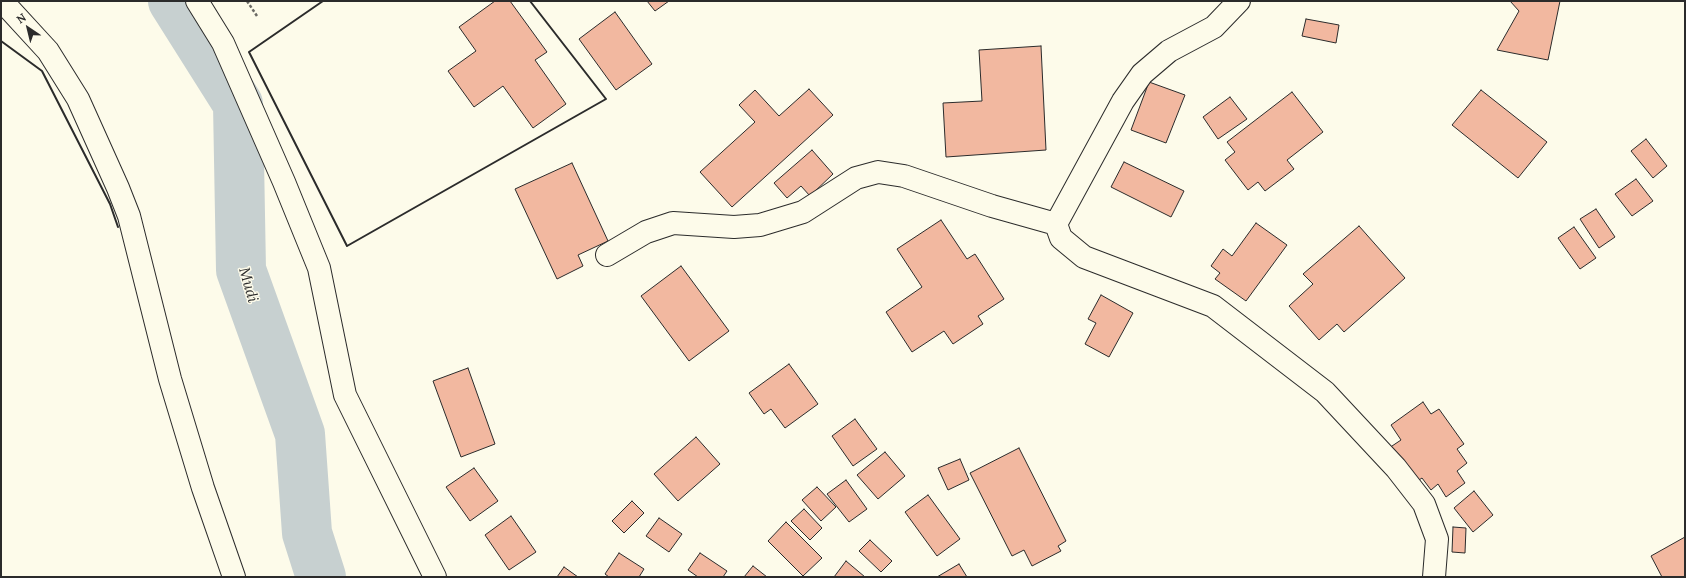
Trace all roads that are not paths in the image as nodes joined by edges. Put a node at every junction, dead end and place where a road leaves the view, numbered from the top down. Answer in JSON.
{"nodes":[{"id":1,"x":2,"y":1,"type":"edge"},
{"id":2,"x":197,"y":1,"type":"edge"},
{"id":3,"x":1239,"y":1,"type":"edge"},
{"id":4,"x":1056,"y":224,"type":"junction"},
{"id":5,"x":607,"y":255,"type":"dead end"},
{"id":6,"x":234,"y":577,"type":"edge"},
{"id":7,"x":435,"y":577,"type":"edge"},
{"id":8,"x":1434,"y":577,"type":"edge"}],
"edges":[{"from":1,"to":6,"type":"street"},
{"from":2,"to":7,"type":"street"},
{"from":3,"to":4,"type":"street"},
{"from":4,"to":5,"type":"street"},
{"from":4,"to":8,"type":"street"}]}
